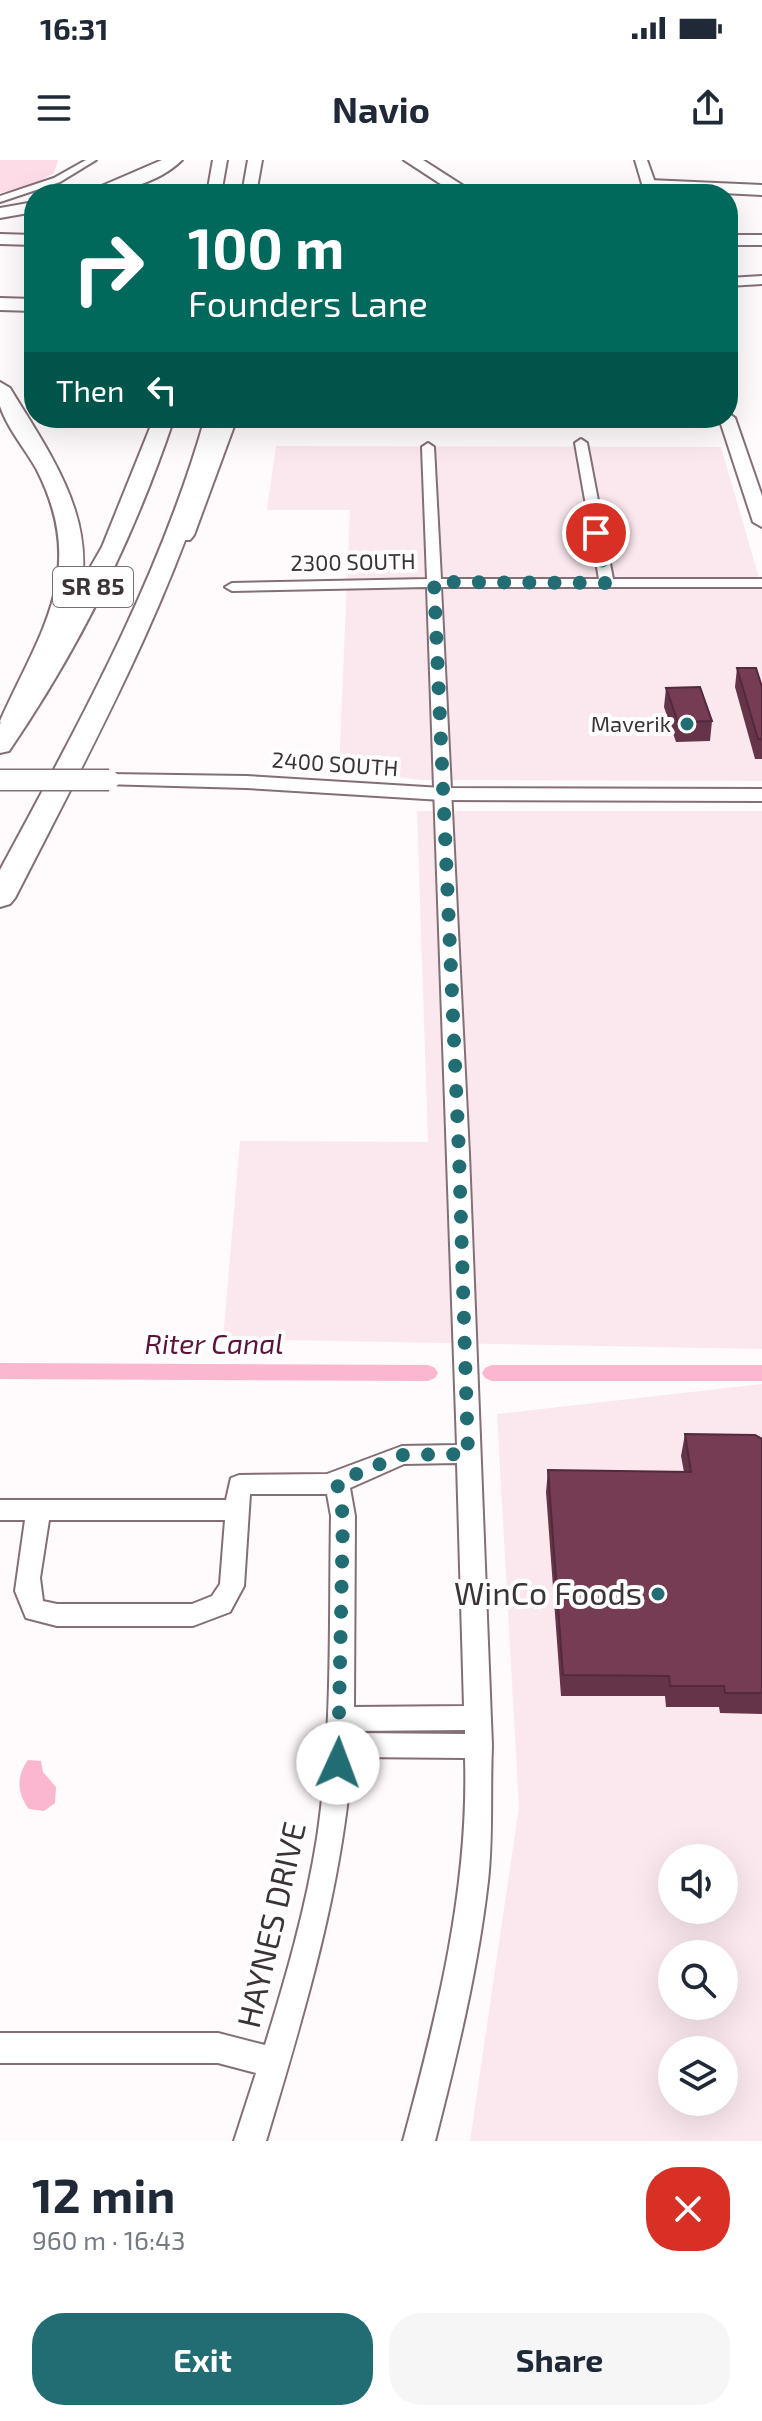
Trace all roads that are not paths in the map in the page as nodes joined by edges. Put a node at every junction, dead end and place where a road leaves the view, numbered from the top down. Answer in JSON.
{"nodes":[{"id":1,"x":92,"y":160,"type":"edge"},
{"id":2,"x":174,"y":160,"type":"edge"},
{"id":3,"x":220,"y":160,"type":"edge"},
{"id":4,"x":255,"y":160,"type":"edge"},
{"id":5,"x":412,"y":160,"type":"edge"},
{"id":6,"x":641,"y":160,"type":"edge"},
{"id":7,"x":46,"y":184,"type":"edge"},
{"id":8,"x":122,"y":184,"type":"edge"},
{"id":9,"x":216,"y":184,"type":"edge"},
{"id":10,"x":251,"y":184,"type":"edge"},
{"id":11,"x":452,"y":184,"type":"edge"},
{"id":12,"x":648,"y":184,"type":"edge"},
{"id":13,"x":738,"y":190,"type":"edge"},
{"id":14,"x":762,"y":190,"type":"edge"},
{"id":15,"x":24,"y":192,"type":"edge"},
{"id":16,"x":0,"y":199,"type":"edge"},
{"id":17,"x":24,"y":209,"type":"edge"},
{"id":18,"x":0,"y":213,"type":"edge"},
{"id":19,"x":24,"y":220,"type":"edge"},
{"id":20,"x":0,"y":221,"type":"edge"},
{"id":21,"x":738,"y":226,"type":"edge"},
{"id":22,"x":762,"y":226,"type":"edge"},
{"id":23,"x":0,"y":229,"type":"edge"},
{"id":24,"x":24,"y":229,"type":"edge"},
{"id":25,"x":762,"y":237,"type":"edge"},
{"id":26,"x":0,"y":238,"type":"edge"},
{"id":27,"x":24,"y":238,"type":"edge"},
{"id":28,"x":738,"y":238,"type":"edge"},
{"id":29,"x":762,"y":280,"type":"edge"},
{"id":30,"x":738,"y":281,"type":"edge"},
{"id":31,"x":0,"y":304,"type":"edge"},
{"id":32,"x":24,"y":305,"type":"edge"},
{"id":33,"x":0,"y":388,"type":"edge"},
{"id":34,"x":160,"y":428,"type":"edge"},
{"id":35,"x":212,"y":428,"type":"edge"},
{"id":36,"x":223,"y":428,"type":"edge"},
{"id":37,"x":730,"y":428,"type":"edge"},
{"id":38,"x":581,"y":443,"type":"dead end"},
{"id":39,"x":428,"y":447,"type":"dead end"},
{"id":40,"x":762,"y":522,"type":"edge"},
{"id":41,"x":182,"y":535,"type":"junction"},
{"id":42,"x":434,"y":582,"type":"junction"},
{"id":43,"x":607,"y":583,"type":"junction"},
{"id":44,"x":762,"y":583,"type":"edge"},
{"id":45,"x":232,"y":587,"type":"dead end"},
{"id":46,"x":13,"y":723,"type":"junction"},
{"id":47,"x":0,"y":745,"type":"edge"},
{"id":48,"x":0,"y":780,"type":"edge"},
{"id":49,"x":442,"y":794,"type":"junction"},
{"id":50,"x":762,"y":795,"type":"edge"},
{"id":51,"x":0,"y":898,"type":"edge"},
{"id":52,"x":468,"y":1454,"type":"junction"},
{"id":53,"x":337,"y":1482,"type":"junction"},
{"id":54,"x":238,"y":1497,"type":"junction"},
{"id":55,"x":0,"y":1510,"type":"edge"},
{"id":56,"x":39,"y":1510,"type":"junction"},
{"id":57,"x":478,"y":1718,"type":"junction"},
{"id":58,"x":339,"y":1732,"type":"junction"},
{"id":59,"x":479,"y":1746,"type":"junction"},
{"id":60,"x":0,"y":2048,"type":"edge"},
{"id":61,"x":274,"y":2062,"type":"junction"},
{"id":62,"x":250,"y":2141,"type":"edge"},
{"id":63,"x":419,"y":2141,"type":"edge"}],
"edges":[{"from":1,"to":7,"type":"street"},
{"from":2,"to":8,"type":"highway"},
{"from":3,"to":9,"type":"main road"},
{"from":4,"to":10,"type":"main road"},
{"from":5,"to":11,"type":"highway"},
{"from":6,"to":12,"type":"main road"},
{"from":13,"to":14,"type":"highway"},
{"from":15,"to":16,"type":"street"},
{"from":17,"to":18,"type":"highway"},
{"from":19,"to":20,"type":"highway"},
{"from":21,"to":22,"type":"highway"},
{"from":23,"to":24,"type":"highway"},
{"from":25,"to":28,"type":"highway"},
{"from":26,"to":27,"type":"highway"},
{"from":29,"to":30,"type":"main road"},
{"from":31,"to":32,"type":"highway"},
{"from":33,"to":46,"type":"highway"},
{"from":34,"to":46,"type":"highway","number":"SR 85"},
{"from":35,"to":41,"type":"highway","number":"SR 85"},
{"from":36,"to":41,"type":"highway"},
{"from":37,"to":40,"type":"main road"},
{"from":38,"to":43,"type":"street"},
{"from":39,"to":42,"type":"street"},
{"from":41,"to":51,"type":"highway","number":"SR 85"},
{"from":42,"to":43,"type":"street","name":"2300 SOUTH"},
{"from":42,"to":45,"type":"street","name":"2300 SOUTH"},
{"from":42,"to":49,"type":"street"},
{"from":43,"to":44,"type":"street","name":"2300 SOUTH"},
{"from":46,"to":47,"type":"highway","number":"SR 85"},
{"from":48,"to":49,"type":"street","name":"2400 SOUTH","bridge":true},
{"from":49,"to":50,"type":"street","name":"2400 SOUTH"},
{"from":49,"to":52,"type":"street"},
{"from":52,"to":53,"type":"street"},
{"from":52,"to":57,"type":"street"},
{"from":53,"to":54,"type":"street"},
{"from":53,"to":58,"type":"street","name":"HAYNES DRIVE"},
{"from":54,"to":56,"type":"street"},
{"from":54,"to":56,"type":"street"},
{"from":55,"to":56,"type":"street"},
{"from":57,"to":58,"type":"street"},
{"from":57,"to":59,"type":"street"},
{"from":58,"to":59,"type":"street"},
{"from":58,"to":61,"type":"street","name":"HAYNES DRIVE"},
{"from":59,"to":63,"type":"street"},
{"from":60,"to":61,"type":"street"},
{"from":61,"to":62,"type":"street","name":"HAYNES DRIVE"}]}
